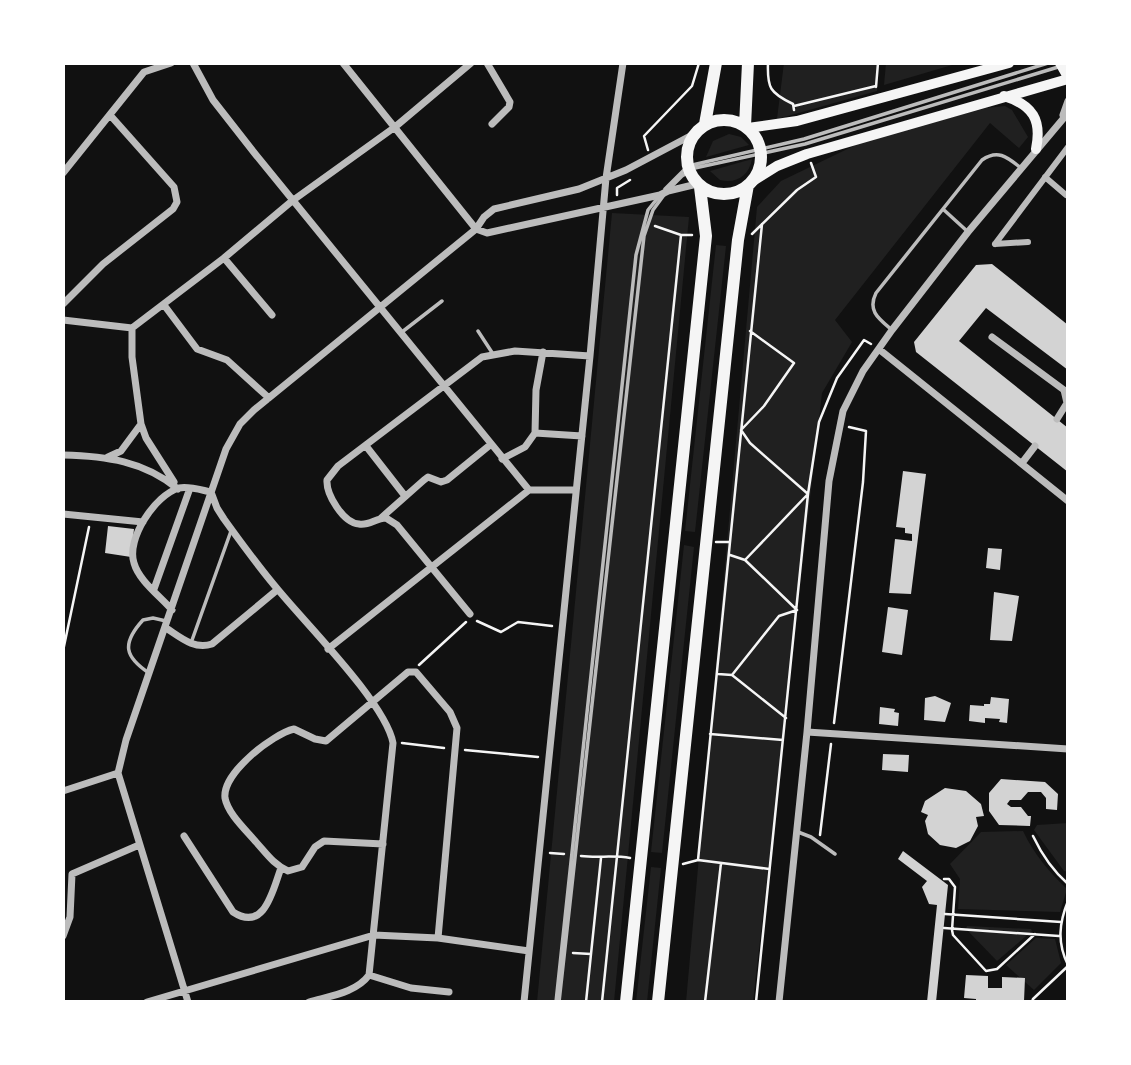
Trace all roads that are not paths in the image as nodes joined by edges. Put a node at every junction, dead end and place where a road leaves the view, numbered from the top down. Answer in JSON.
{"nodes":[{"id":1,"x":171,"y":63,"type":"edge"},
{"id":2,"x":192,"y":63,"type":"edge"},
{"id":3,"x":343,"y":63,"type":"edge"},
{"id":4,"x":471,"y":63,"type":"edge"},
{"id":5,"x":487,"y":63,"type":"edge"},
{"id":6,"x":623,"y":63,"type":"edge"},
{"id":7,"x":716,"y":63,"type":"edge"},
{"id":8,"x":748,"y":63,"type":"edge"},
{"id":9,"x":1009,"y":63,"type":"edge"},
{"id":10,"x":1048,"y":63,"type":"edge"},
{"id":11,"x":1063,"y":64,"type":"edge"},
{"id":12,"x":1068,"y":78,"type":"edge"},
{"id":13,"x":1004,"y":96,"type":"junction"},
{"id":14,"x":1068,"y":101,"type":"edge"},
{"id":15,"x":110,"y":115,"type":"junction"},
{"id":16,"x":1065,"y":116,"type":"edge"},
{"id":17,"x":492,"y":124,"type":"dead end"},
{"id":18,"x":705,"y":124,"type":"junction"},
{"id":19,"x":396,"y":127,"type":"junction"},
{"id":20,"x":746,"y":127,"type":"junction"},
{"id":21,"x":694,"y":134,"type":"junction"},
{"id":22,"x":1068,"y":147,"type":"edge"},
{"id":23,"x":1036,"y":149,"type":"junction"},
{"id":24,"x":762,"y":152,"type":"junction"},
{"id":25,"x":1021,"y":168,"type":"junction"},
{"id":26,"x":689,"y":169,"type":"junction"},
{"id":27,"x":63,"y":173,"type":"edge"},
{"id":28,"x":1045,"y":177,"type":"junction"},
{"id":29,"x":606,"y":178,"type":"junction"},
{"id":30,"x":751,"y":183,"type":"junction"},
{"id":31,"x":699,"y":186,"type":"junction"},
{"id":32,"x":664,"y":193,"type":"junction"},
{"id":33,"x":1066,"y":195,"type":"dead end"},
{"id":34,"x":292,"y":201,"type":"junction"},
{"id":35,"x":604,"y":206,"type":"junction"},
{"id":36,"x":943,"y":209,"type":"junction"},
{"id":37,"x":476,"y":229,"type":"junction"},
{"id":38,"x":968,"y":232,"type":"junction"},
{"id":39,"x":1028,"y":242,"type":"dead end"},
{"id":40,"x":224,"y":258,"type":"junction"},
{"id":41,"x":442,"y":301,"type":"dead end"},
{"id":42,"x":63,"y":304,"type":"edge"},
{"id":43,"x":164,"y":305,"type":"junction"},
{"id":44,"x":380,"y":309,"type":"junction"},
{"id":45,"x":272,"y":315,"type":"dead end"},
{"id":46,"x":63,"y":320,"type":"edge"},
{"id":47,"x":132,"y":328,"type":"junction"},
{"id":48,"x":892,"y":330,"type":"junction"},
{"id":49,"x":478,"y":331,"type":"dead end"},
{"id":50,"x":400,"y":334,"type":"junction"},
{"id":51,"x":992,"y":337,"type":"dead end"},
{"id":52,"x":880,"y":350,"type":"junction"},
{"id":53,"x":543,"y":352,"type":"junction"},
{"id":54,"x":493,"y":354,"type":"junction"},
{"id":55,"x":590,"y":356,"type":"junction"},
{"id":56,"x":443,"y":386,"type":"junction"},
{"id":57,"x":269,"y":398,"type":"junction"},
{"id":58,"x":1058,"y":419,"type":"dead end"},
{"id":59,"x":141,"y":424,"type":"junction"},
{"id":60,"x":536,"y":433,"type":"junction"},
{"id":61,"x":582,"y":436,"type":"junction"},
{"id":62,"x":490,"y":445,"type":"junction"},
{"id":63,"x":366,"y":446,"type":"junction"},
{"id":64,"x":1035,"y":446,"type":"dead end"},
{"id":65,"x":63,"y":455,"type":"edge"},
{"id":66,"x":108,"y":457,"type":"junction"},
{"id":67,"x":502,"y":459,"type":"junction"},
{"id":68,"x":1022,"y":463,"type":"junction"},
{"id":69,"x":178,"y":488,"type":"junction"},
{"id":70,"x":190,"y":488,"type":"junction"},
{"id":71,"x":529,"y":490,"type":"junction"},
{"id":72,"x":576,"y":490,"type":"junction"},
{"id":73,"x":211,"y":492,"type":"junction"},
{"id":74,"x":405,"y":496,"type":"junction"},
{"id":75,"x":1068,"y":501,"type":"edge"},
{"id":76,"x":63,"y":514,"type":"edge"},
{"id":77,"x":381,"y":518,"type":"junction"},
{"id":78,"x":144,"y":522,"type":"junction"},
{"id":79,"x":231,"y":529,"type":"junction"},
{"id":80,"x":433,"y":568,"type":"junction"},
{"id":81,"x":153,"y":589,"type":"junction"},
{"id":82,"x":277,"y":590,"type":"junction"},
{"id":83,"x":172,"y":610,"type":"junction"},
{"id":84,"x":470,"y":614,"type":"dead end"},
{"id":85,"x":167,"y":625,"type":"junction"},
{"id":86,"x":191,"y":643,"type":"junction"},
{"id":87,"x":328,"y":649,"type":"junction"},
{"id":88,"x":150,"y":673,"type":"junction"},
{"id":89,"x":373,"y":703,"type":"junction"},
{"id":90,"x":807,"y":732,"type":"junction"},
{"id":91,"x":1068,"y":749,"type":"edge"},
{"id":92,"x":118,"y":773,"type":"junction"},
{"id":93,"x":63,"y":791,"type":"edge"},
{"id":94,"x":797,"y":831,"type":"junction"},
{"id":95,"x":184,"y":836,"type":"dead end"},
{"id":96,"x":383,"y":844,"type":"junction"},
{"id":97,"x":139,"y":845,"type":"junction"},
{"id":98,"x":835,"y":854,"type":"dead end"},
{"id":99,"x":573,"y":855,"type":"junction"},
{"id":100,"x":281,"y":868,"type":"junction"},
{"id":101,"x":374,"y":935,"type":"junction"},
{"id":102,"x":63,"y":936,"type":"edge"},
{"id":103,"x":438,"y":938,"type":"junction"},
{"id":104,"x":529,"y":951,"type":"junction"},
{"id":105,"x":369,"y":975,"type":"junction"},
{"id":106,"x":184,"y":990,"type":"junction"},
{"id":107,"x":449,"y":992,"type":"dead end"},
{"id":108,"x":147,"y":1002,"type":"edge"},
{"id":109,"x":188,"y":1002,"type":"edge"},
{"id":110,"x":309,"y":1002,"type":"edge"},
{"id":111,"x":524,"y":1002,"type":"edge"},
{"id":112,"x":557,"y":1002,"type":"edge"},
{"id":113,"x":626,"y":1002,"type":"edge"},
{"id":114,"x":658,"y":1002,"type":"edge"},
{"id":115,"x":779,"y":1002,"type":"edge"}],
"edges":[{"from":1,"to":15,"type":"street"},
{"from":2,"to":34,"type":"street"},
{"from":3,"to":19,"type":"street"},
{"from":4,"to":19,"type":"street"},
{"from":5,"to":17,"type":"street"},
{"from":6,"to":29,"type":"street"},
{"from":7,"to":18,"type":"main road"},
{"from":8,"to":20,"type":"main road"},
{"from":9,"to":20,"type":"main road"},
{"from":10,"to":24,"type":"lane"},
{"from":11,"to":12,"type":"main road"},
{"from":11,"to":24,"type":"lane"},
{"from":12,"to":13,"type":"main road"},
{"from":13,"to":23,"type":"main road"},
{"from":13,"to":30,"type":"main road"},
{"from":14,"to":16,"type":"street"},
{"from":15,"to":27,"type":"street"},
{"from":15,"to":42,"type":"street"},
{"from":16,"to":23,"type":"street"},
{"from":18,"to":20,"type":"main road"},
{"from":18,"to":21,"type":"main road"},
{"from":19,"to":34,"type":"street"},
{"from":19,"to":37,"type":"street"},
{"from":20,"to":24,"type":"main road"},
{"from":21,"to":26,"type":"main road"},
{"from":21,"to":29,"type":"street"},
{"from":22,"to":28,"type":"street"},
{"from":23,"to":25,"type":"street"},
{"from":24,"to":26,"type":"lane"},
{"from":24,"to":30,"type":"main road"},
{"from":25,"to":36,"type":"lane"},
{"from":25,"to":38,"type":"street"},
{"from":26,"to":31,"type":"main road"},
{"from":26,"to":32,"type":"lane"},
{"from":26,"to":32,"type":"lane"},
{"from":28,"to":33,"type":"street"},
{"from":28,"to":39,"type":"street"},
{"from":29,"to":35,"type":"street"},
{"from":29,"to":37,"type":"street"},
{"from":30,"to":31,"type":"main road"},
{"from":30,"to":114,"type":"main road"},
{"from":31,"to":32,"type":"street"},
{"from":31,"to":113,"type":"main road"},
{"from":32,"to":35,"type":"street"},
{"from":32,"to":99,"type":"lane"},
{"from":32,"to":99,"type":"lane"},
{"from":34,"to":40,"type":"street"},
{"from":34,"to":44,"type":"street"},
{"from":35,"to":37,"type":"street"},
{"from":35,"to":55,"type":"street"},
{"from":36,"to":38,"type":"lane"},
{"from":36,"to":48,"type":"lane"},
{"from":37,"to":44,"type":"street"},
{"from":38,"to":48,"type":"street"},
{"from":40,"to":43,"type":"street"},
{"from":40,"to":45,"type":"street"},
{"from":41,"to":50,"type":"lane"},
{"from":43,"to":47,"type":"street"},
{"from":43,"to":57,"type":"street"},
{"from":44,"to":50,"type":"street"},
{"from":44,"to":57,"type":"street"},
{"from":46,"to":47,"type":"street"},
{"from":47,"to":59,"type":"street"},
{"from":48,"to":52,"type":"street"},
{"from":49,"to":54,"type":"lane"},
{"from":50,"to":56,"type":"street"},
{"from":51,"to":58,"type":"street"},
{"from":52,"to":68,"type":"street"},
{"from":52,"to":90,"type":"street"},
{"from":53,"to":54,"type":"street"},
{"from":53,"to":55,"type":"street"},
{"from":53,"to":60,"type":"street"},
{"from":54,"to":56,"type":"street"},
{"from":55,"to":61,"type":"street"},
{"from":56,"to":62,"type":"street"},
{"from":56,"to":63,"type":"street"},
{"from":57,"to":73,"type":"street"},
{"from":59,"to":66,"type":"street"},
{"from":59,"to":69,"type":"street"},
{"from":60,"to":61,"type":"street"},
{"from":60,"to":67,"type":"street"},
{"from":61,"to":72,"type":"street"},
{"from":62,"to":67,"type":"street"},
{"from":62,"to":74,"type":"street"},
{"from":63,"to":74,"type":"street"},
{"from":63,"to":77,"type":"street"},
{"from":64,"to":68,"type":"street"},
{"from":65,"to":66,"type":"street"},
{"from":66,"to":69,"type":"street"},
{"from":67,"to":71,"type":"street"},
{"from":68,"to":75,"type":"street"},
{"from":69,"to":70,"type":"street"},
{"from":69,"to":78,"type":"street"},
{"from":70,"to":73,"type":"street"},
{"from":70,"to":81,"type":"street"},
{"from":71,"to":72,"type":"street"},
{"from":71,"to":80,"type":"street"},
{"from":72,"to":104,"type":"street"},
{"from":73,"to":79,"type":"street"},
{"from":73,"to":83,"type":"street"},
{"from":74,"to":77,"type":"street"},
{"from":76,"to":78,"type":"street"},
{"from":77,"to":80,"type":"street"},
{"from":78,"to":81,"type":"street"},
{"from":79,"to":82,"type":"street"},
{"from":79,"to":86,"type":"lane"},
{"from":80,"to":84,"type":"street"},
{"from":80,"to":87,"type":"street"},
{"from":81,"to":83,"type":"street"},
{"from":82,"to":86,"type":"street"},
{"from":82,"to":87,"type":"street"},
{"from":83,"to":85,"type":"street"},
{"from":85,"to":86,"type":"street"},
{"from":85,"to":88,"type":"street"},
{"from":85,"to":88,"type":"lane"},
{"from":87,"to":89,"type":"street"},
{"from":88,"to":92,"type":"street"},
{"from":89,"to":96,"type":"street"},
{"from":89,"to":100,"type":"street"},
{"from":89,"to":103,"type":"street"},
{"from":90,"to":91,"type":"street"},
{"from":90,"to":94,"type":"street"},
{"from":92,"to":93,"type":"street"},
{"from":92,"to":97,"type":"street"},
{"from":94,"to":98,"type":"lane"},
{"from":94,"to":115,"type":"street"},
{"from":95,"to":100,"type":"street"},
{"from":96,"to":100,"type":"street"},
{"from":96,"to":101,"type":"street"},
{"from":97,"to":102,"type":"street"},
{"from":97,"to":106,"type":"street"},
{"from":99,"to":112,"type":"lane"},
{"from":101,"to":103,"type":"street"},
{"from":101,"to":105,"type":"street"},
{"from":101,"to":106,"type":"street"},
{"from":103,"to":104,"type":"street"},
{"from":104,"to":111,"type":"street"},
{"from":105,"to":107,"type":"street"},
{"from":105,"to":110,"type":"street"},
{"from":106,"to":108,"type":"street"},
{"from":106,"to":109,"type":"street"}]}
